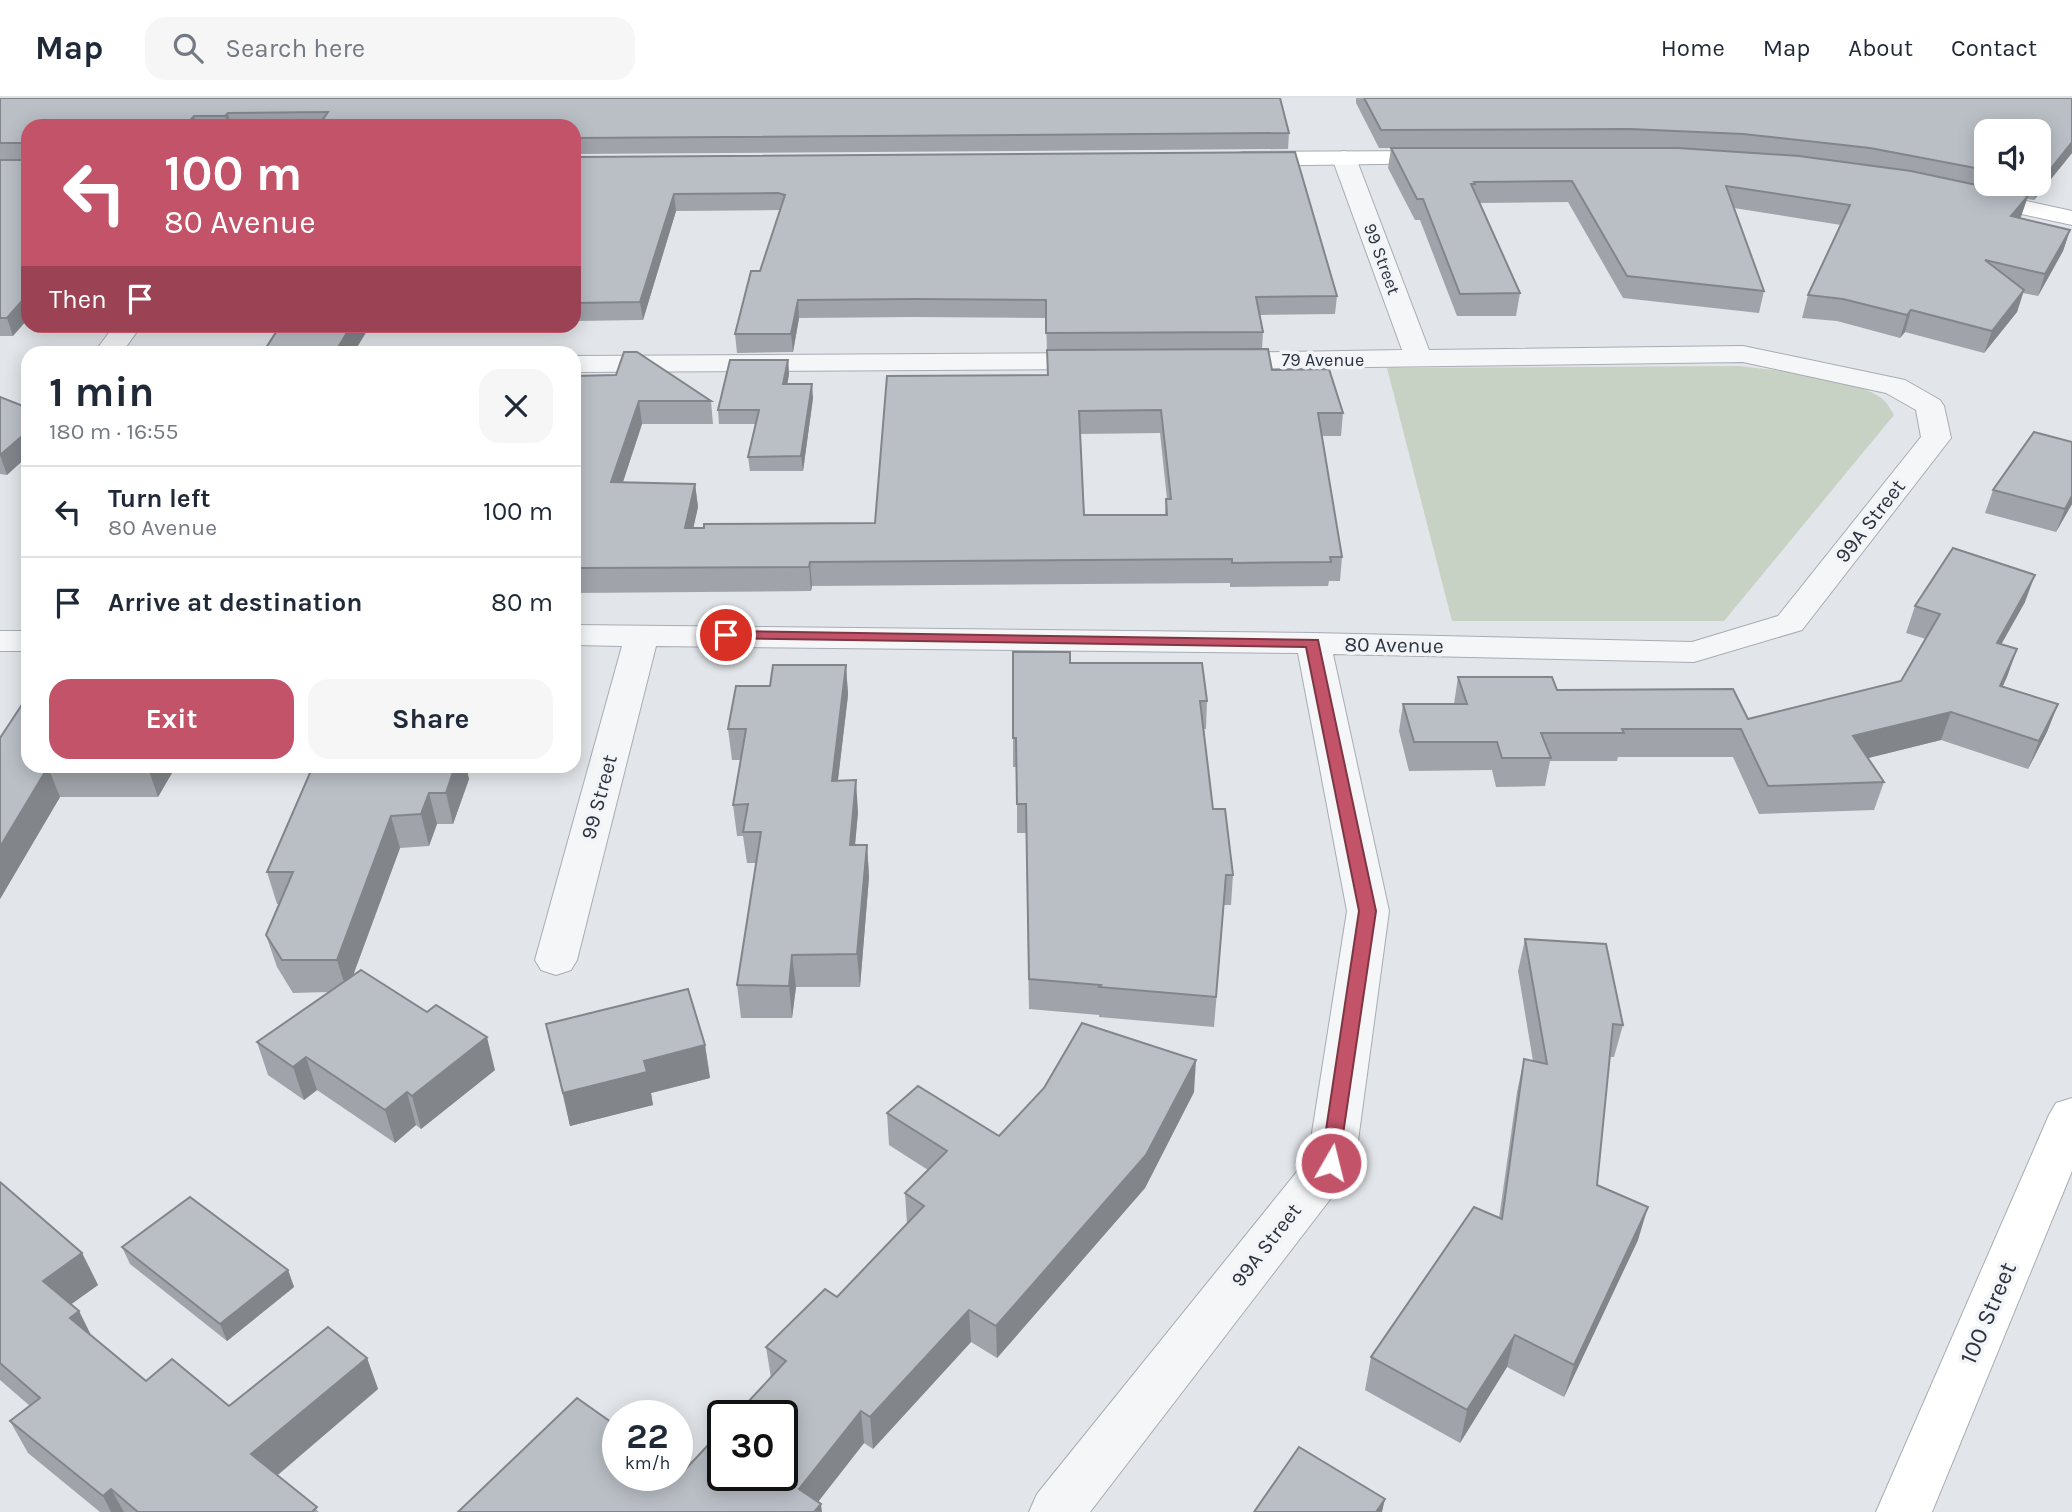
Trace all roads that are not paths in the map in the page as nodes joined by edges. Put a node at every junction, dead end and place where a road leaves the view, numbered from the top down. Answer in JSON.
{"nodes":[{"id":1,"x":1344,"y":158,"type":"junction"},
{"id":2,"x":1468,"y":158,"type":"edge"},
{"id":3,"x":1218,"y":159,"type":"edge"},
{"id":4,"x":1944,"y":190,"type":"edge"},
{"id":5,"x":2072,"y":218,"type":"edge"},
{"id":6,"x":1419,"y":360,"type":"junction"},
{"id":7,"x":1128,"y":361,"type":"edge"},
{"id":8,"x":1198,"y":361,"type":"edge"},
{"id":9,"x":581,"y":364,"type":"edge"},
{"id":10,"x":1931,"y":414,"type":"joint"},
{"id":11,"x":1790,"y":623,"type":"joint"},
{"id":12,"x":642,"y":634,"type":"junction"},
{"id":13,"x":581,"y":635,"type":"edge"},
{"id":14,"x":21,"y":641,"type":"edge"},
{"id":15,"x":0,"y":642,"type":"edge"},
{"id":16,"x":1313,"y":643,"type":"junction"},
{"id":17,"x":556,"y":960,"type":"dead end"},
{"id":18,"x":2072,"y":1115,"type":"edge"},
{"id":19,"x":2062,"y":1168,"type":"edge"},
{"id":20,"x":1057,"y":1512,"type":"edge"},
{"id":21,"x":1904,"y":1512,"type":"edge"}],
"edges":[{"from":1,"to":2,"type":"street"},
{"from":1,"to":3,"type":"street"},
{"from":1,"to":6,"type":"street","name":"99 Street"},
{"from":4,"to":5,"type":"street"},
{"from":6,"to":8,"type":"street","name":"79 Avenue"},
{"from":6,"to":10,"type":"street","name":"79 Avenue"},
{"from":7,"to":9,"type":"street"},
{"from":10,"to":11,"type":"street","name":"99A Street"},
{"from":11,"to":16,"type":"street","name":"80 Avenue"},
{"from":12,"to":13,"type":"street","name":"80 Avenue"},
{"from":12,"to":16,"type":"street","name":"80 Avenue"},
{"from":12,"to":17,"type":"street","name":"99 Street"},
{"from":14,"to":15,"type":"street"},
{"from":16,"to":20,"type":"street","name":"99A Street"},
{"from":18,"to":19,"type":"street","name":"100 Street"},
{"from":19,"to":21,"type":"street","name":"100 Street"}]}
